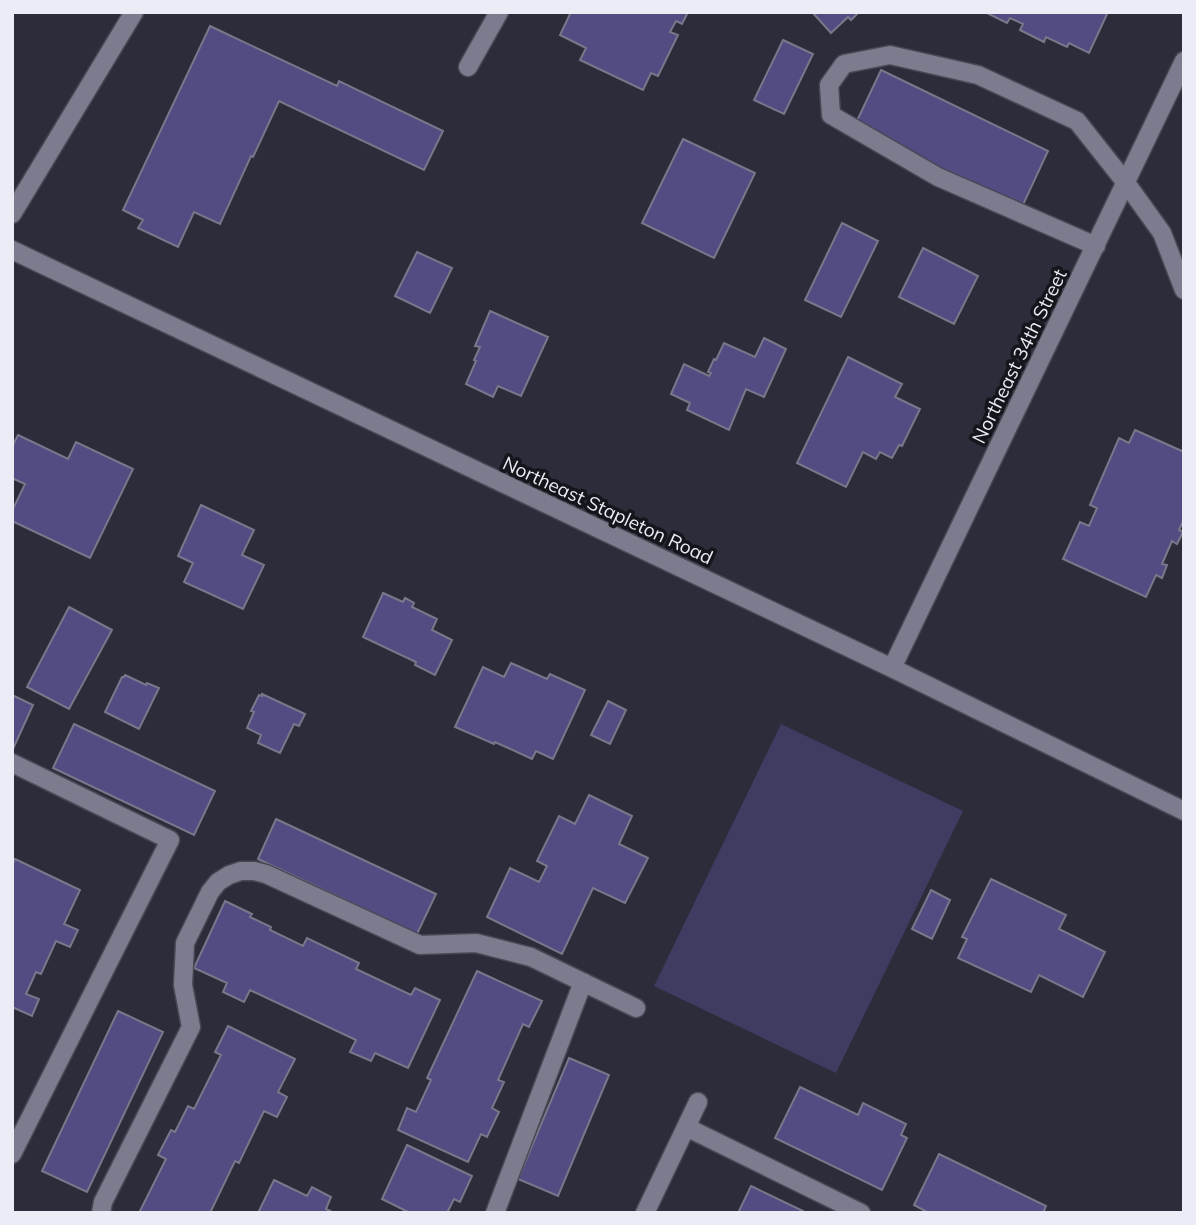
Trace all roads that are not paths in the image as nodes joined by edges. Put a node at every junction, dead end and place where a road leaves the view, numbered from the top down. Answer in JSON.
{"nodes":[{"id":1,"x":134,"y":12,"type":"edge"},
{"id":2,"x":499,"y":12,"type":"edge"},
{"id":3,"x":1184,"y":61,"type":"edge"},
{"id":4,"x":468,"y":67,"type":"dead end"},
{"id":5,"x":1126,"y":183,"type":"junction"},
{"id":6,"x":12,"y":214,"type":"edge"},
{"id":7,"x":1096,"y":246,"type":"junction"},
{"id":8,"x":12,"y":250,"type":"edge"},
{"id":9,"x":1184,"y":290,"type":"edge"},
{"id":10,"x":892,"y":668,"type":"junction"},
{"id":11,"x":12,"y":762,"type":"edge"},
{"id":12,"x":1184,"y":811,"type":"edge"},
{"id":13,"x":583,"y":982,"type":"junction"},
{"id":14,"x":636,"y":1008,"type":"dead end"},
{"id":15,"x":698,"y":1102,"type":"dead end"},
{"id":16,"x":686,"y":1127,"type":"junction"},
{"id":17,"x":12,"y":1154,"type":"edge"},
{"id":18,"x":101,"y":1213,"type":"edge"},
{"id":19,"x":495,"y":1213,"type":"edge"},
{"id":20,"x":645,"y":1213,"type":"edge"},
{"id":21,"x":861,"y":1213,"type":"edge"}],
"edges":[{"from":1,"to":6,"type":"street"},
{"from":2,"to":4,"type":"street"},
{"from":3,"to":5,"type":"street","name":"Northeast 34th Street"},
{"from":5,"to":7,"type":"street","name":"Northeast 34th Street"},
{"from":5,"to":7,"type":"street"},
{"from":5,"to":9,"type":"street"},
{"from":7,"to":10,"type":"street","name":"Northeast 34th Street"},
{"from":8,"to":10,"type":"street","name":"Northeast Stapleton Road"},
{"from":10,"to":12,"type":"street","name":"Northeast Stapleton Road"},
{"from":11,"to":17,"type":"street"},
{"from":13,"to":14,"type":"street"},
{"from":13,"to":18,"type":"street"},
{"from":13,"to":19,"type":"street"},
{"from":15,"to":16,"type":"street"},
{"from":16,"to":20,"type":"street"},
{"from":16,"to":21,"type":"street"}]}
